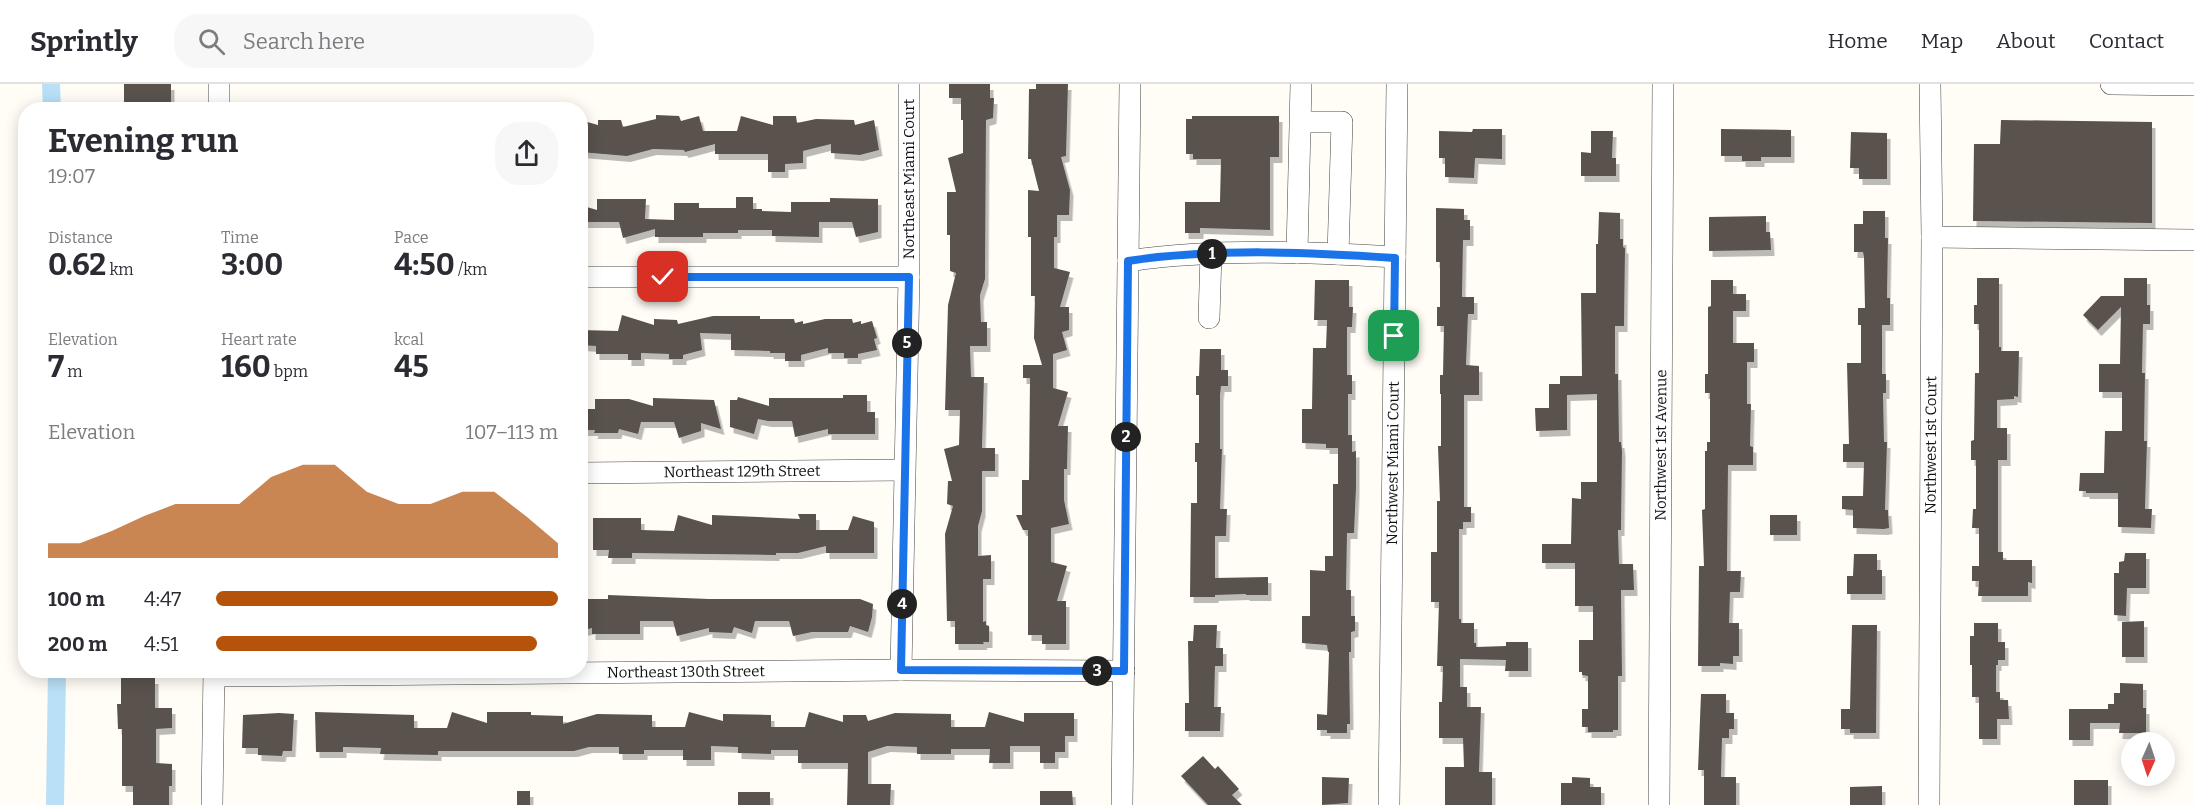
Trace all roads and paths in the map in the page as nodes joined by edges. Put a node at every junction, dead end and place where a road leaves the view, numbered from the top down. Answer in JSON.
{"nodes":[{"id":1,"x":219,"y":84,"type":"edge"},
{"id":2,"x":909,"y":84,"type":"edge"},
{"id":3,"x":1130,"y":84,"type":"edge"},
{"id":4,"x":1301,"y":84,"type":"edge"},
{"id":5,"x":1397,"y":84,"type":"edge"},
{"id":6,"x":1663,"y":84,"type":"edge"},
{"id":7,"x":1930,"y":84,"type":"edge"},
{"id":8,"x":2111,"y":84,"type":"edge"},
{"id":9,"x":2194,"y":85,"type":"edge"},
{"id":10,"x":219,"y":102,"type":"edge"},
{"id":11,"x":1300,"y":122,"type":"junction"},
{"id":12,"x":1932,"y":237,"type":"junction"},
{"id":13,"x":2194,"y":240,"type":"edge"},
{"id":14,"x":1297,"y":253,"type":"junction"},
{"id":15,"x":1211,"y":254,"type":"junction"},
{"id":16,"x":1338,"y":254,"type":"junction"},
{"id":17,"x":1395,"y":258,"type":"junction"},
{"id":18,"x":1128,"y":261,"type":"junction"},
{"id":19,"x":588,"y":277,"type":"edge"},
{"id":20,"x":909,"y":277,"type":"junction"},
{"id":21,"x":1209,"y":318,"type":"dead end"},
{"id":22,"x":904,"y":470,"type":"junction"},
{"id":23,"x":588,"y":473,"type":"edge"},
{"id":24,"x":901,"y":670,"type":"junction"},
{"id":25,"x":588,"y":671,"type":"edge"},
{"id":26,"x":1124,"y":671,"type":"junction"},
{"id":27,"x":214,"y":678,"type":"edge"},
{"id":28,"x":213,"y":805,"type":"edge"},
{"id":29,"x":1122,"y":805,"type":"edge"},
{"id":30,"x":1389,"y":805,"type":"edge"},
{"id":31,"x":1659,"y":805,"type":"edge"},
{"id":32,"x":1929,"y":805,"type":"edge"}],
"edges":[{"from":1,"to":10,"type":"street"},
{"from":2,"to":20,"type":"street","name":"Northeast Miami Court"},
{"from":3,"to":18,"type":"street"},
{"from":4,"to":11,"type":"street"},
{"from":5,"to":17,"type":"street","name":"Northwest Miami Court"},
{"from":6,"to":31,"type":"street","name":"Northwest 1st Avenue"},
{"from":7,"to":12,"type":"street","name":"Northwest 1st Court"},
{"from":8,"to":9,"type":"street"},
{"from":11,"to":14,"type":"street"},
{"from":11,"to":16,"type":"street"},
{"from":12,"to":13,"type":"street"},
{"from":12,"to":32,"type":"street","name":"Northwest 1st Court"},
{"from":14,"to":15,"type":"street"},
{"from":14,"to":16,"type":"street"},
{"from":15,"to":18,"type":"street"},
{"from":15,"to":21,"type":"street"},
{"from":16,"to":17,"type":"street"},
{"from":17,"to":30,"type":"street","name":"Northwest Miami Court"},
{"from":18,"to":26,"type":"street"},
{"from":19,"to":20,"type":"street"},
{"from":20,"to":22,"type":"street","name":"Northeast Miami Court"},
{"from":22,"to":23,"type":"street","name":"Northeast 129th Street"},
{"from":22,"to":24,"type":"street","name":"Northeast Miami Court"},
{"from":24,"to":25,"type":"street","name":"Northeast 130th Street"},
{"from":24,"to":26,"type":"street","name":"Northeast 130th Street"},
{"from":26,"to":29,"type":"street"},
{"from":27,"to":28,"type":"street"}]}
